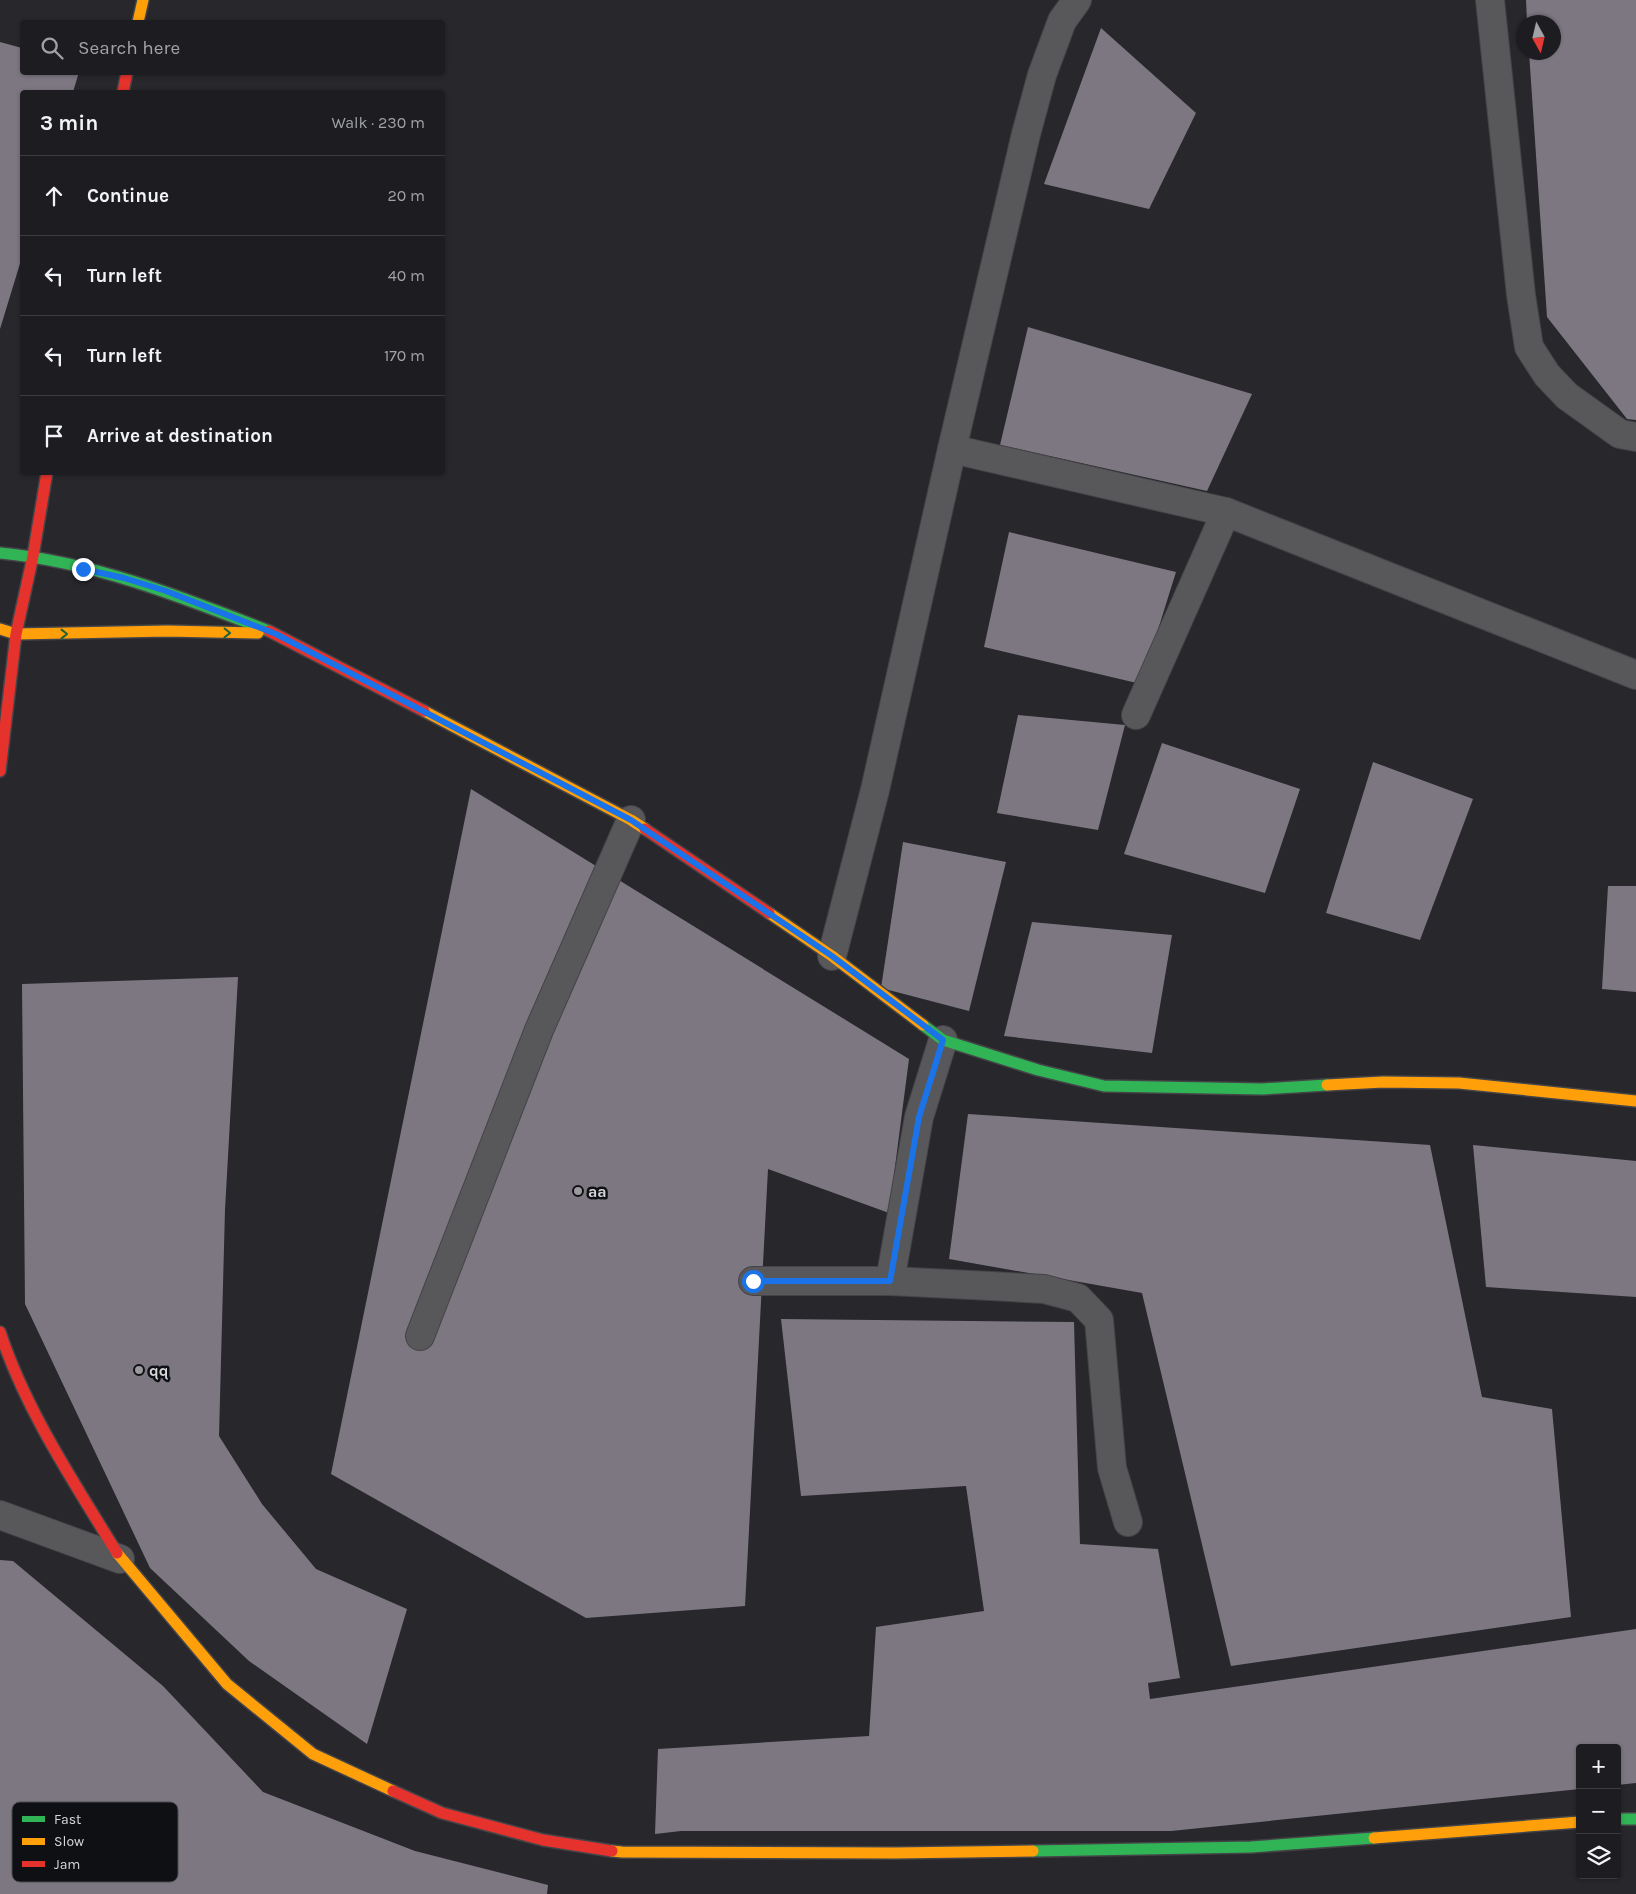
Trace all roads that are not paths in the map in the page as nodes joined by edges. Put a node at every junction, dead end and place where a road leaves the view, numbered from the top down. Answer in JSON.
{"nodes":[{"id":1,"x":143,"y":0,"type":"edge"},
{"id":2,"x":1077,"y":0,"type":"edge"},
{"id":3,"x":1490,"y":0,"type":"edge"},
{"id":4,"x":138,"y":20,"type":"edge"},
{"id":5,"x":126,"y":75,"type":"edge"},
{"id":6,"x":123,"y":90,"type":"edge"},
{"id":7,"x":1636,"y":438,"type":"edge"},
{"id":8,"x":952,"y":448,"type":"junction"},
{"id":9,"x":46,"y":475,"type":"edge"},
{"id":10,"x":1226,"y":512,"type":"junction"},
{"id":11,"x":0,"y":553,"type":"edge"},
{"id":12,"x":33,"y":556,"type":"junction"},
{"id":13,"x":0,"y":629,"type":"edge"},
{"id":14,"x":16,"y":634,"type":"junction"},
{"id":15,"x":276,"y":634,"type":"junction"},
{"id":16,"x":1636,"y":675,"type":"edge"},
{"id":17,"x":1136,"y":715,"type":"dead end"},
{"id":18,"x":0,"y":771,"type":"edge"},
{"id":19,"x":631,"y":820,"type":"junction"},
{"id":20,"x":832,"y":956,"type":"junction"},
{"id":21,"x":943,"y":1040,"type":"junction"},
{"id":22,"x":1636,"y":1101,"type":"edge"},
{"id":23,"x":753,"y":1281,"type":"dead end"},
{"id":24,"x":890,"y":1281,"type":"junction"},
{"id":25,"x":0,"y":1332,"type":"edge"},
{"id":26,"x":420,"y":1336,"type":"dead end"},
{"id":27,"x":0,"y":1515,"type":"edge"},
{"id":28,"x":1128,"y":1522,"type":"dead end"},
{"id":29,"x":120,"y":1559,"type":"junction"},
{"id":30,"x":1621,"y":1819,"type":"edge"},
{"id":31,"x":1636,"y":1819,"type":"edge"},
{"id":32,"x":1576,"y":1822,"type":"edge"}],
"edges":[{"from":1,"to":4,"type":"street"},
{"from":2,"to":8,"type":"street"},
{"from":3,"to":7,"type":"street"},
{"from":5,"to":6,"type":"street"},
{"from":8,"to":10,"type":"street"},
{"from":8,"to":20,"type":"street"},
{"from":9,"to":12,"type":"street"},
{"from":10,"to":16,"type":"street"},
{"from":10,"to":17,"type":"street"},
{"from":11,"to":12,"type":"street"},
{"from":12,"to":14,"type":"street"},
{"from":12,"to":15,"type":"street"},
{"from":13,"to":14,"type":"street"},
{"from":14,"to":15,"type":"street","one_way":true},
{"from":14,"to":18,"type":"street"},
{"from":15,"to":19,"type":"street"},
{"from":19,"to":20,"type":"street"},
{"from":19,"to":26,"type":"street"},
{"from":20,"to":21,"type":"street"},
{"from":21,"to":22,"type":"street"},
{"from":21,"to":24,"type":"street"},
{"from":23,"to":24,"type":"street"},
{"from":24,"to":28,"type":"street"},
{"from":25,"to":29,"type":"street"},
{"from":27,"to":29,"type":"street"},
{"from":29,"to":32,"type":"street"},
{"from":30,"to":31,"type":"street"}]}
